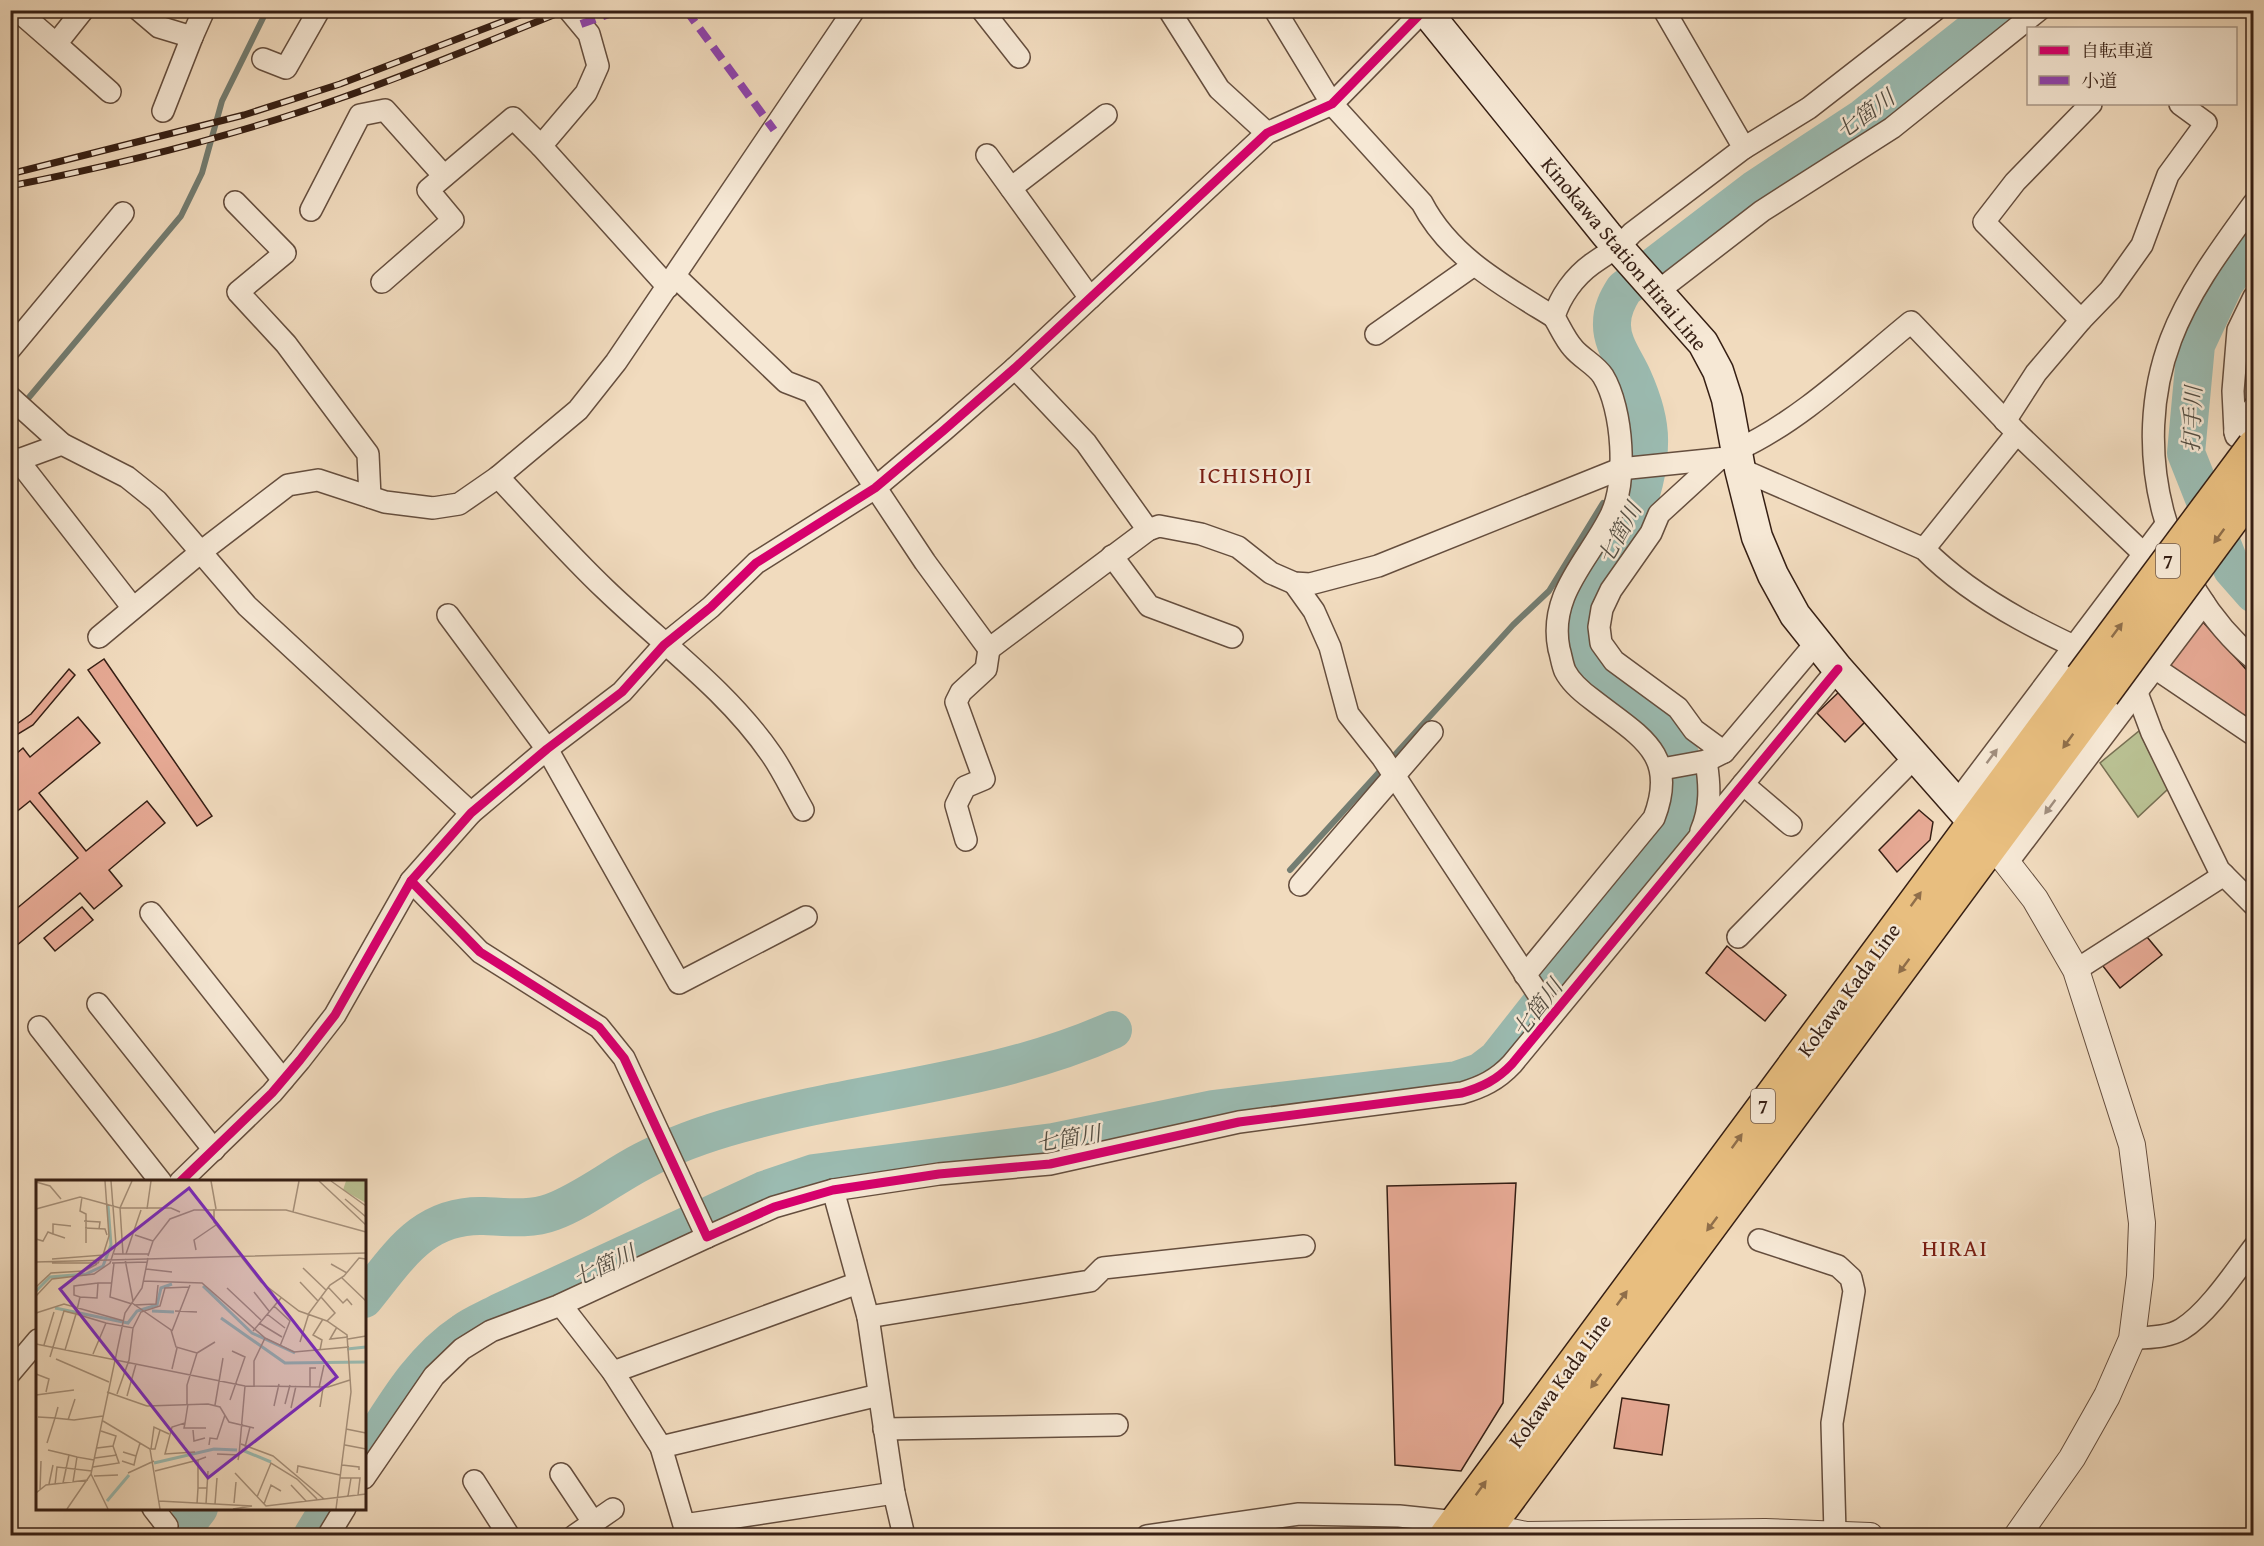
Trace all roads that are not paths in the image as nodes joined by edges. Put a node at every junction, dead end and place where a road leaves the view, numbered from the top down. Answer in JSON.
{"nodes":[{"id":1,"x":17,"y":10,"type":"edge"},
{"id":2,"x":83,"y":10,"type":"edge"},
{"id":3,"x":139,"y":10,"type":"edge"},
{"id":4,"x":204,"y":10,"type":"edge"},
{"id":5,"x":319,"y":10,"type":"edge"},
{"id":6,"x":569,"y":10,"type":"edge"},
{"id":7,"x":854,"y":10,"type":"edge"},
{"id":8,"x":982,"y":10,"type":"edge"},
{"id":9,"x":1168,"y":10,"type":"edge"},
{"id":10,"x":1275,"y":10,"type":"edge"},
{"id":11,"x":1424,"y":10,"type":"edge"},
{"id":12,"x":1664,"y":10,"type":"edge"},
{"id":13,"x":1935,"y":10,"type":"edge"},
{"id":14,"x":2027,"y":17,"type":"edge"},
{"id":15,"x":192,"y":38,"type":"junction"},
{"id":16,"x":56,"y":44,"type":"junction"},
{"id":17,"x":1019,"y":57,"type":"dead end"},
{"id":18,"x":263,"y":59,"type":"dead end"},
{"id":19,"x":110,"y":92,"type":"dead end"},
{"id":20,"x":1332,"y":104,"type":"junction"},
{"id":21,"x":2090,"y":105,"type":"edge"},
{"id":22,"x":2181,"y":105,"type":"edge"},
{"id":23,"x":163,"y":111,"type":"dead end"},
{"id":24,"x":1106,"y":115,"type":"dead end"},
{"id":25,"x":1267,"y":132,"type":"junction"},
{"id":26,"x":541,"y":146,"type":"junction"},
{"id":27,"x":1744,"y":148,"type":"junction"},
{"id":28,"x":987,"y":155,"type":"dead end"},
{"id":29,"x":444,"y":176,"type":"junction"},
{"id":30,"x":1011,"y":188,"type":"junction"},
{"id":31,"x":235,"y":202,"type":"dead end"},
{"id":32,"x":2253,"y":203,"type":"edge"},
{"id":33,"x":311,"y":210,"type":"dead end"},
{"id":34,"x":123,"y":213,"type":"dead end"},
{"id":35,"x":1623,"y":254,"type":"junction"},
{"id":36,"x":1474,"y":265,"type":"junction"},
{"id":37,"x":382,"y":282,"type":"dead end"},
{"id":38,"x":672,"y":282,"type":"junction"},
{"id":39,"x":1654,"y":289,"type":"junction"},
{"id":40,"x":2253,"y":297,"type":"edge"},
{"id":41,"x":1090,"y":298,"type":"junction"},
{"id":42,"x":1554,"y":317,"type":"junction"},
{"id":43,"x":2080,"y":320,"type":"junction"},
{"id":44,"x":1376,"y":334,"type":"dead end"},
{"id":45,"x":10,"y":349,"type":"edge"},
{"id":46,"x":1016,"y":368,"type":"junction"},
{"id":47,"x":17,"y":404,"type":"edge"},
{"id":48,"x":2253,"y":407,"type":"edge"},
{"id":49,"x":2011,"y":428,"type":"junction"},
{"id":50,"x":2244,"y":439,"type":"edge"},
{"id":51,"x":62,"y":444,"type":"junction"},
{"id":52,"x":1733,"y":459,"type":"junction"},
{"id":53,"x":14,"y":461,"type":"edge"},
{"id":54,"x":1624,"y":468,"type":"junction"},
{"id":55,"x":498,"y":477,"type":"junction"},
{"id":56,"x":875,"y":488,"type":"junction"},
{"id":57,"x":2253,"y":489,"type":"edge"},
{"id":58,"x":2253,"y":495,"type":"edge"},
{"id":59,"x":370,"y":497,"type":"junction"},
{"id":60,"x":2165,"y":526,"type":"junction"},
{"id":61,"x":1148,"y":530,"type":"junction"},
{"id":62,"x":1924,"y":549,"type":"junction"},
{"id":63,"x":202,"y":551,"type":"junction"},
{"id":64,"x":2144,"y":554,"type":"junction"},
{"id":65,"x":1112,"y":556,"type":"junction"},
{"id":66,"x":1294,"y":583,"type":"junction"},
{"id":67,"x":2204,"y":603,"type":"junction"},
{"id":68,"x":134,"y":609,"type":"junction"},
{"id":69,"x":448,"y":615,"type":"dead end"},
{"id":70,"x":99,"y":637,"type":"dead end"},
{"id":71,"x":1232,"y":637,"type":"dead end"},
{"id":72,"x":1816,"y":643,"type":"junction"},
{"id":73,"x":664,"y":645,"type":"junction"},
{"id":74,"x":2073,"y":646,"type":"junction"},
{"id":75,"x":990,"y":649,"type":"junction"},
{"id":76,"x":2253,"y":659,"type":"edge"},
{"id":77,"x":1838,"y":669,"type":"junction"},
{"id":78,"x":2146,"y":680,"type":"junction"},
{"id":79,"x":2092,"y":685,"type":"junction"},
{"id":80,"x":1432,"y":732,"type":"dead end"},
{"id":81,"x":2253,"y":735,"type":"edge"},
{"id":82,"x":547,"y":749,"type":"junction"},
{"id":83,"x":1916,"y":756,"type":"junction"},
{"id":84,"x":1710,"y":758,"type":"junction"},
{"id":85,"x":1665,"y":768,"type":"junction"},
{"id":86,"x":1390,"y":769,"type":"junction"},
{"id":87,"x":1743,"y":784,"type":"junction"},
{"id":88,"x":803,"y":810,"type":"dead end"},
{"id":89,"x":471,"y":813,"type":"junction"},
{"id":90,"x":1791,"y":825,"type":"dead end"},
{"id":91,"x":1983,"y":833,"type":"junction"},
{"id":92,"x":966,"y":840,"type":"dead end"},
{"id":93,"x":1696,"y":841,"type":"junction"},
{"id":94,"x":2224,"y":875,"type":"junction"},
{"id":95,"x":411,"y":881,"type":"junction"},
{"id":96,"x":1300,"y":885,"type":"dead end"},
{"id":97,"x":2253,"y":905,"type":"edge"},
{"id":98,"x":151,"y":913,"type":"dead end"},
{"id":99,"x":806,"y":916,"type":"dead end"},
{"id":100,"x":1738,"y":937,"type":"dead end"},
{"id":101,"x":2076,"y":970,"type":"junction"},
{"id":102,"x":1530,"y":982,"type":"junction"},
{"id":103,"x":98,"y":1004,"type":"dead end"},
{"id":104,"x":1549,"y":1012,"type":"junction"},
{"id":105,"x":39,"y":1027,"type":"dead end"},
{"id":106,"x":283,"y":1080,"type":"junction"},
{"id":107,"x":214,"y":1150,"type":"junction"},
{"id":108,"x":159,"y":1180,"type":"edge"},
{"id":109,"x":182,"y":1180,"type":"edge"},
{"id":110,"x":832,"y":1190,"type":"junction"},
{"id":111,"x":703,"y":1227,"type":"junction"},
{"id":112,"x":1759,"y":1240,"type":"dead end"},
{"id":113,"x":1304,"y":1246,"type":"dead end"},
{"id":114,"x":2253,"y":1247,"type":"edge"},
{"id":115,"x":858,"y":1282,"type":"junction"},
{"id":116,"x":561,"y":1305,"type":"junction"},
{"id":117,"x":868,"y":1317,"type":"junction"},
{"id":118,"x":2132,"y":1339,"type":"junction"},
{"id":119,"x":34,"y":1352,"type":"edge"},
{"id":120,"x":613,"y":1372,"type":"junction"},
{"id":121,"x":10,"y":1373,"type":"edge"},
{"id":122,"x":879,"y":1395,"type":"junction"},
{"id":123,"x":1117,"y":1425,"type":"dead end"},
{"id":124,"x":884,"y":1429,"type":"junction"},
{"id":125,"x":661,"y":1447,"type":"junction"},
{"id":126,"x":561,"y":1474,"type":"dead end"},
{"id":127,"x":366,"y":1475,"type":"edge"},
{"id":128,"x":474,"y":1481,"type":"dead end"},
{"id":129,"x":894,"y":1493,"type":"junction"},
{"id":130,"x":613,"y":1509,"type":"dead end"},
{"id":131,"x":154,"y":1510,"type":"edge"},
{"id":132,"x":344,"y":1510,"type":"edge"},
{"id":133,"x":593,"y":1522,"type":"junction"},
{"id":134,"x":167,"y":1526,"type":"dead end"},
{"id":135,"x":1468,"y":1530,"type":"edge"},
{"id":136,"x":1835,"y":1533,"type":"junction"},
{"id":137,"x":328,"y":1536,"type":"edge"},
{"id":138,"x":509,"y":1536,"type":"edge"},
{"id":139,"x":574,"y":1536,"type":"edge"},
{"id":140,"x":904,"y":1536,"type":"edge"},
{"id":141,"x":1148,"y":1536,"type":"edge"},
{"id":142,"x":1870,"y":1536,"type":"edge"},
{"id":143,"x":2017,"y":1536,"type":"edge"}],
"edges":[{"from":1,"to":16,"type":"street"},
{"from":2,"to":16,"type":"street"},
{"from":3,"to":15,"type":"street"},
{"from":4,"to":15,"type":"street"},
{"from":5,"to":18,"type":"street"},
{"from":6,"to":26,"type":"street"},
{"from":7,"to":38,"type":"street"},
{"from":8,"to":17,"type":"street"},
{"from":9,"to":25,"type":"street"},
{"from":10,"to":20,"type":"street"},
{"from":11,"to":20,"type":"street"},
{"from":11,"to":35,"type":"main road","name":"Kinokawa Station Hirai Line"},
{"from":12,"to":27,"type":"street"},
{"from":13,"to":27,"type":"street"},
{"from":14,"to":39,"type":"street"},
{"from":15,"to":23,"type":"street"},
{"from":16,"to":19,"type":"street"},
{"from":20,"to":25,"type":"street"},
{"from":20,"to":36,"type":"street"},
{"from":21,"to":43,"type":"street"},
{"from":22,"to":43,"type":"street"},
{"from":24,"to":30,"type":"street"},
{"from":25,"to":41,"type":"street"},
{"from":26,"to":29,"type":"street"},
{"from":26,"to":38,"type":"street"},
{"from":27,"to":35,"type":"street"},
{"from":28,"to":30,"type":"street"},
{"from":29,"to":33,"type":"street"},
{"from":29,"to":37,"type":"street"},
{"from":30,"to":41,"type":"street"},
{"from":31,"to":59,"type":"street"},
{"from":32,"to":60,"type":"street"},
{"from":34,"to":45,"type":"street"},
{"from":35,"to":39,"type":"main road","name":"Kinokawa Station Hirai Line"},
{"from":35,"to":42,"type":"street"},
{"from":36,"to":42,"type":"street"},
{"from":36,"to":44,"type":"street"},
{"from":38,"to":55,"type":"street"},
{"from":38,"to":56,"type":"street"},
{"from":39,"to":52,"type":"main road","name":"Kinokawa Station Hirai Line"},
{"from":40,"to":50,"type":"street"},
{"from":41,"to":46,"type":"street"},
{"from":42,"to":54,"type":"street"},
{"from":43,"to":49,"type":"street"},
{"from":46,"to":56,"type":"street"},
{"from":46,"to":61,"type":"street"},
{"from":47,"to":51,"type":"street"},
{"from":48,"to":50,"type":"street"},
{"from":49,"to":52,"type":"street"},
{"from":49,"to":62,"type":"street"},
{"from":49,"to":64,"type":"street"},
{"from":50,"to":58,"type":"street"},
{"from":79,"to":50,"type":"main road","name":"Kokawa Kada Line","number":"7","one_way":true,"bridge":true},
{"from":51,"to":53,"type":"street"},
{"from":51,"to":63,"type":"street"},
{"from":52,"to":54,"type":"street"},
{"from":52,"to":62,"type":"street"},
{"from":52,"to":72,"type":"main road","name":"Kinokawa Station Hirai Line"},
{"from":52,"to":84,"type":"street"},
{"from":53,"to":68,"type":"street"},
{"from":54,"to":66,"type":"street"},
{"from":54,"to":85,"type":"street"},
{"from":55,"to":59,"type":"street"},
{"from":55,"to":73,"type":"street"},
{"from":56,"to":73,"type":"street"},
{"from":56,"to":75,"type":"street"},
{"from":57,"to":79,"type":"main road","name":"Kokawa Kada Line","number":"7","one_way":true,"bridge":true},
{"from":59,"to":63,"type":"street"},
{"from":60,"to":64,"type":"street"},
{"from":60,"to":67,"type":"street"},
{"from":61,"to":65,"type":"street"},
{"from":61,"to":66,"type":"street"},
{"from":62,"to":74,"type":"street"},
{"from":63,"to":68,"type":"street"},
{"from":63,"to":89,"type":"street"},
{"from":64,"to":74,"type":"street"},
{"from":65,"to":71,"type":"street"},
{"from":65,"to":75,"type":"street"},
{"from":66,"to":86,"type":"street"},
{"from":67,"to":76,"type":"street"},
{"from":67,"to":78,"type":"street"},
{"from":68,"to":70,"type":"street"},
{"from":69,"to":82,"type":"street"},
{"from":72,"to":77,"type":"main road","name":"Kinokawa Station Hirai Line"},
{"from":72,"to":84,"type":"street"},
{"from":73,"to":82,"type":"street"},
{"from":73,"to":88,"type":"street"},
{"from":74,"to":78,"type":"street"},
{"from":91,"to":74,"type":"street","one_way":true},
{"from":75,"to":92,"type":"street"},
{"from":77,"to":83,"type":"main road","name":"Kinokawa Station Hirai Line"},
{"from":77,"to":87,"type":"street"},
{"from":78,"to":81,"type":"street"},
{"from":78,"to":91,"type":"street","one_way":true},
{"from":78,"to":94,"type":"street"},
{"from":79,"to":91,"type":"main road","name":"Kokawa Kada Line","number":"7"},
{"from":80,"to":86,"type":"street"},
{"from":82,"to":89,"type":"street"},
{"from":82,"to":99,"type":"street"},
{"from":83,"to":91,"type":"main road","name":"Kinokawa Station Hirai Line"},
{"from":83,"to":100,"type":"street"},
{"from":84,"to":85,"type":"street"},
{"from":84,"to":93,"type":"street"},
{"from":85,"to":102,"type":"street"},
{"from":86,"to":96,"type":"street"},
{"from":86,"to":102,"type":"street"},
{"from":87,"to":90,"type":"street"},
{"from":87,"to":93,"type":"street"},
{"from":89,"to":95,"type":"street"},
{"from":91,"to":101,"type":"street"},
{"from":91,"to":135,"type":"main road","name":"Kokawa Kada Line","number":"7"},
{"from":93,"to":104,"type":"street"},
{"from":94,"to":97,"type":"street"},
{"from":94,"to":101,"type":"street"},
{"from":95,"to":106,"type":"street"},
{"from":95,"to":111,"type":"street"},
{"from":98,"to":106,"type":"street"},
{"from":101,"to":118,"type":"street"},
{"from":102,"to":104,"type":"street"},
{"from":103,"to":107,"type":"street"},
{"from":104,"to":110,"type":"street"},
{"from":105,"to":108,"type":"street"},
{"from":106,"to":107,"type":"street"},
{"from":107,"to":109,"type":"street"},
{"from":110,"to":111,"type":"street"},
{"from":110,"to":115,"type":"street"},
{"from":111,"to":116,"type":"street"},
{"from":112,"to":136,"type":"street"},
{"from":113,"to":117,"type":"street"},
{"from":114,"to":118,"type":"street"},
{"from":115,"to":117,"type":"street"},
{"from":115,"to":120,"type":"street"},
{"from":116,"to":120,"type":"street"},
{"from":116,"to":127,"type":"street"},
{"from":117,"to":122,"type":"street"},
{"from":118,"to":143,"type":"street"},
{"from":119,"to":121,"type":"street"},
{"from":120,"to":125,"type":"street"},
{"from":122,"to":124,"type":"street"},
{"from":122,"to":125,"type":"street"},
{"from":123,"to":124,"type":"street"},
{"from":124,"to":129,"type":"street"},
{"from":125,"to":129,"type":"street"},
{"from":126,"to":133,"type":"street"},
{"from":128,"to":138,"type":"street"},
{"from":129,"to":140,"type":"street"},
{"from":130,"to":133,"type":"street"},
{"from":131,"to":134,"type":"street"},
{"from":132,"to":137,"type":"street"},
{"from":133,"to":139,"type":"street"},
{"from":135,"to":136,"type":"street"},
{"from":135,"to":141,"type":"street"},
{"from":136,"to":142,"type":"street"}]}
